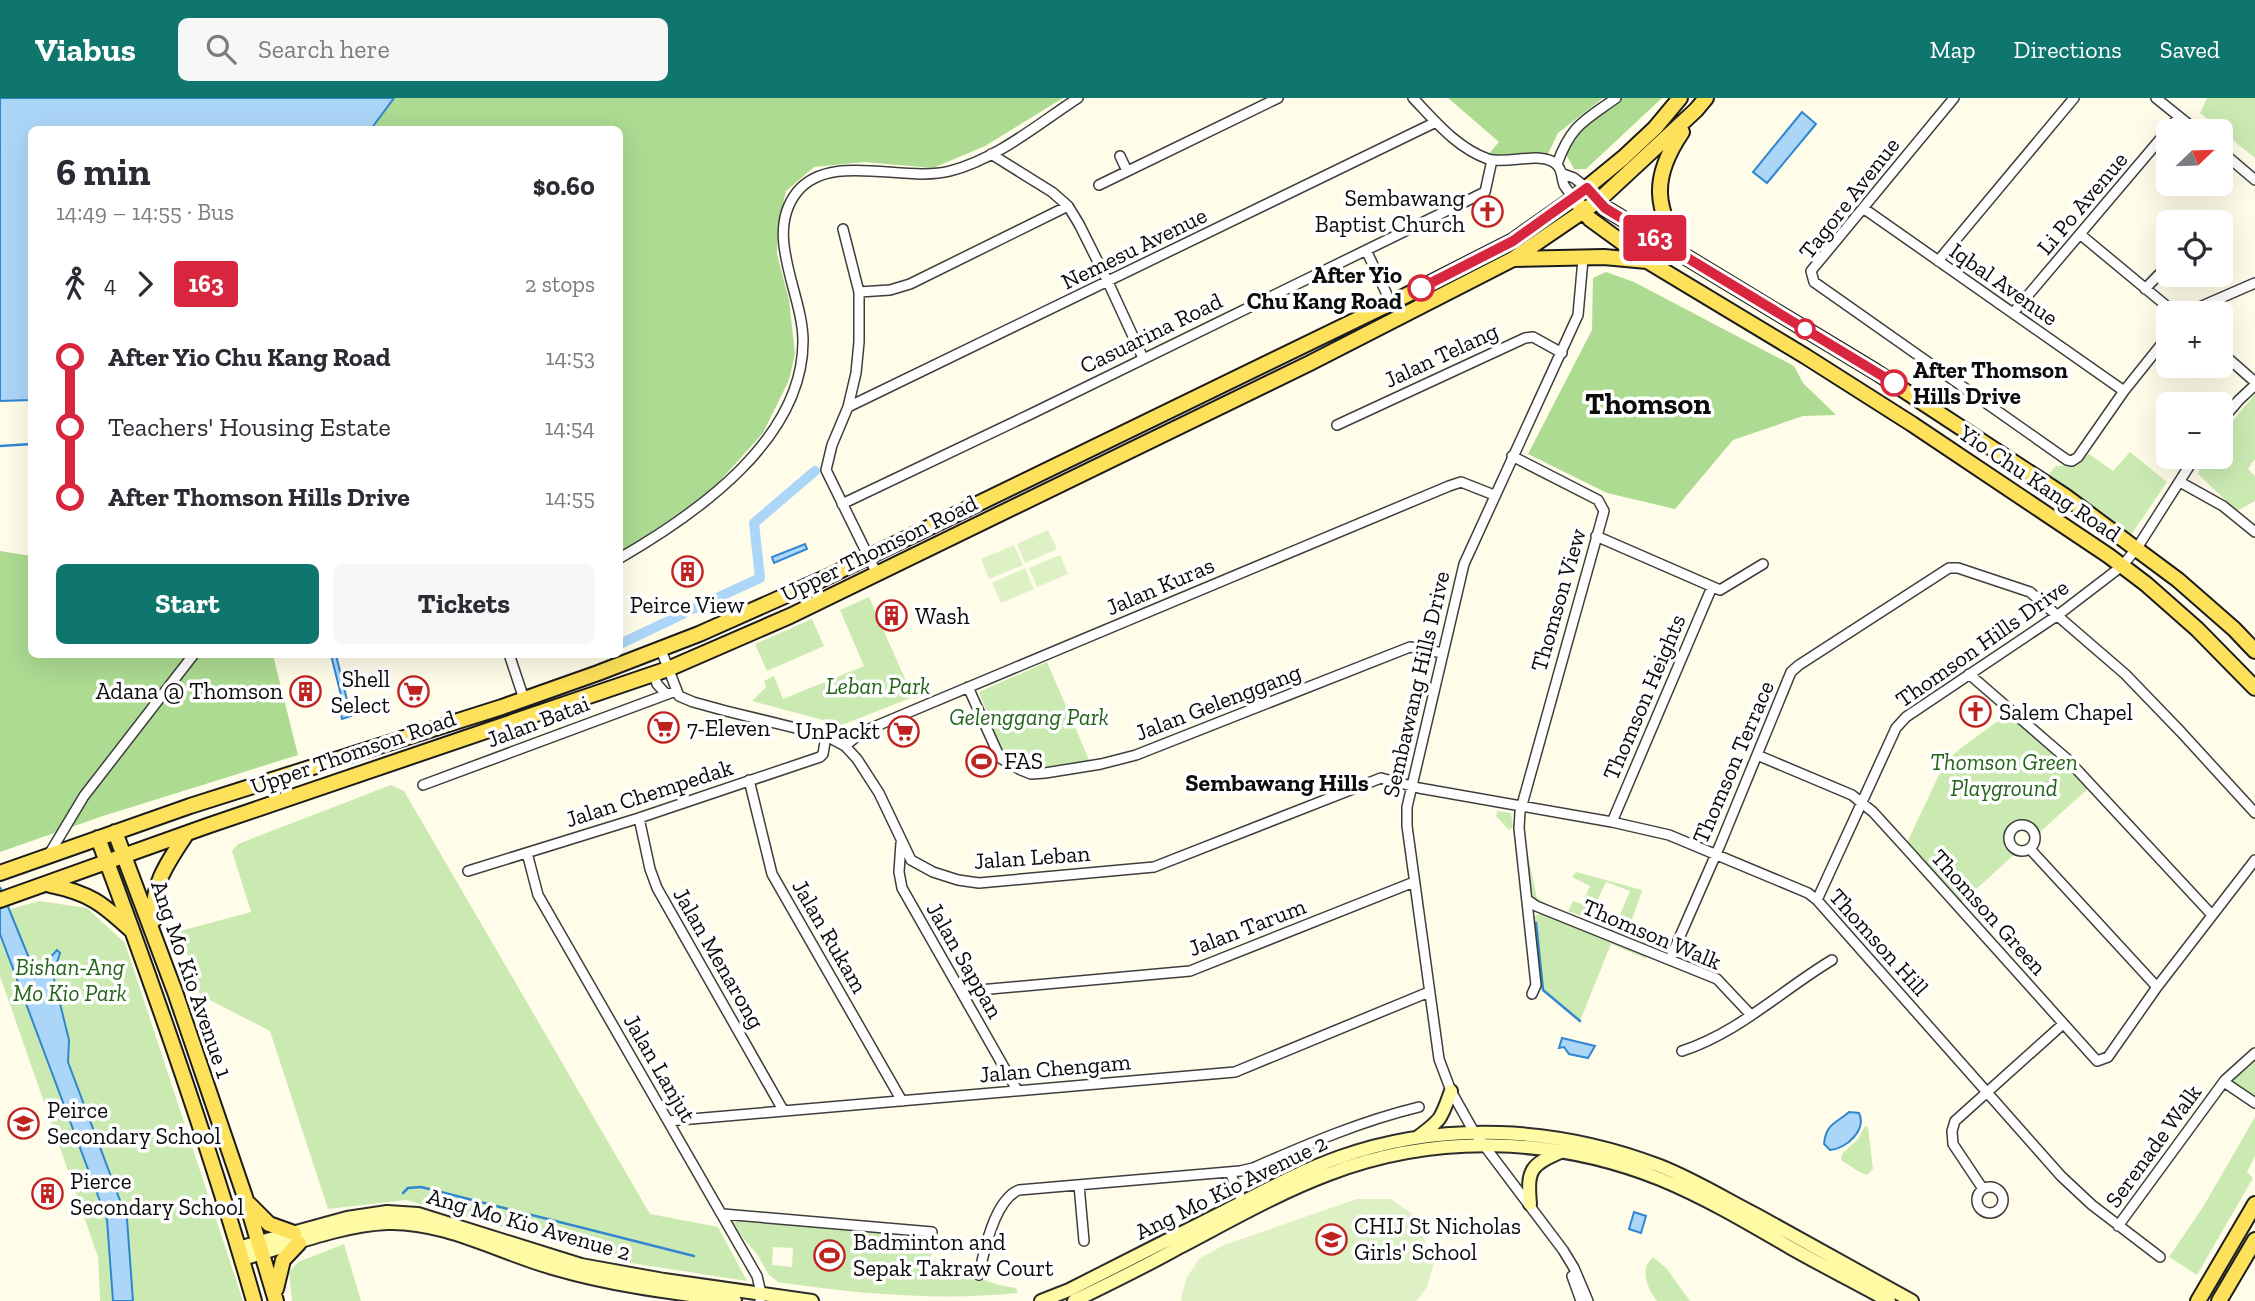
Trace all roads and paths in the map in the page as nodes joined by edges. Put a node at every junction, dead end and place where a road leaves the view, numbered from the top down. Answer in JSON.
{"nodes":[{"id":1,"x":1078,"y":98,"type":"edge"},
{"id":2,"x":1278,"y":98,"type":"edge"},
{"id":3,"x":1413,"y":98,"type":"edge"},
{"id":4,"x":1616,"y":98,"type":"edge"},
{"id":5,"x":1680,"y":98,"type":"edge"},
{"id":6,"x":1706,"y":98,"type":"edge"},
{"id":7,"x":1954,"y":98,"type":"edge"},
{"id":8,"x":2074,"y":98,"type":"edge"},
{"id":9,"x":2156,"y":98,"type":"edge"},
{"id":10,"x":1696,"y":110,"type":"junction"},
{"id":11,"x":2179,"y":117,"type":"junction"},
{"id":12,"x":2182,"y":119,"type":"edge"},
{"id":13,"x":1436,"y":122,"type":"junction"},
{"id":14,"x":991,"y":153,"type":"junction"},
{"id":15,"x":1120,"y":156,"type":"dead end"},
{"id":16,"x":1492,"y":160,"type":"junction"},
{"id":17,"x":2233,"y":161,"type":"edge"},
{"id":18,"x":1556,"y":164,"type":"junction"},
{"id":19,"x":1127,"y":171,"type":"junction"},
{"id":20,"x":1563,"y":174,"type":"junction"},
{"id":21,"x":2255,"y":180,"type":"edge"},
{"id":22,"x":1099,"y":184,"type":"dead end"},
{"id":23,"x":1587,"y":188,"type":"junction"},
{"id":24,"x":1574,"y":198,"type":"junction"},
{"id":25,"x":1598,"y":201,"type":"junction"},
{"id":26,"x":1068,"y":206,"type":"junction"},
{"id":27,"x":1863,"y":208,"type":"junction"},
{"id":28,"x":1584,"y":212,"type":"junction"},
{"id":29,"x":843,"y":229,"type":"dead end"},
{"id":30,"x":2081,"y":235,"type":"junction"},
{"id":31,"x":1366,"y":250,"type":"junction"},
{"id":32,"x":1684,"y":256,"type":"junction"},
{"id":33,"x":1513,"y":259,"type":"junction"},
{"id":34,"x":1583,"y":259,"type":"junction"},
{"id":35,"x":1938,"y":261,"type":"junction"},
{"id":36,"x":1649,"y":262,"type":"junction"},
{"id":37,"x":2156,"y":278,"type":"edge"},
{"id":38,"x":1108,"y":282,"type":"junction"},
{"id":39,"x":2255,"y":282,"type":"edge"},
{"id":40,"x":2146,"y":289,"type":"junction"},
{"id":41,"x":859,"y":292,"type":"junction"},
{"id":42,"x":2160,"y":301,"type":"edge"},
{"id":43,"x":2213,"y":301,"type":"edge"},
{"id":44,"x":1391,"y":303,"type":"junction"},
{"id":45,"x":1768,"y":308,"type":"junction"},
{"id":46,"x":2013,"y":313,"type":"junction"},
{"id":47,"x":1301,"y":346,"type":"junction"},
{"id":48,"x":1792,"y":349,"type":"junction"},
{"id":49,"x":2156,"y":351,"type":"edge"},
{"id":50,"x":1562,"y":353,"type":"junction"},
{"id":51,"x":1143,"y":358,"type":"junction"},
{"id":52,"x":1310,"y":363,"type":"junction"},
{"id":53,"x":2233,"y":363,"type":"edge"},
{"id":54,"x":2255,"y":384,"type":"edge"},
{"id":55,"x":2124,"y":391,"type":"junction"},
{"id":56,"x":848,"y":407,"type":"junction"},
{"id":57,"x":2233,"y":407,"type":"edge"},
{"id":58,"x":1337,"y":425,"type":"dead end"},
{"id":59,"x":1512,"y":456,"type":"junction"},
{"id":60,"x":2188,"y":469,"type":"edge"},
{"id":61,"x":2180,"y":482,"type":"junction"},
{"id":62,"x":1494,"y":495,"type":"junction"},
{"id":63,"x":842,"y":504,"type":"junction"},
{"id":64,"x":2255,"y":533,"type":"edge"},
{"id":65,"x":1596,"y":536,"type":"junction"},
{"id":66,"x":2137,"y":548,"type":"junction"},
{"id":67,"x":623,"y":556,"type":"edge"},
{"id":68,"x":868,"y":557,"type":"junction"},
{"id":69,"x":1763,"y":564,"type":"dead end"},
{"id":70,"x":2122,"y":566,"type":"junction"},
{"id":71,"x":877,"y":574,"type":"junction"},
{"id":72,"x":1712,"y":587,"type":"junction"},
{"id":73,"x":2058,"y":615,"type":"junction"},
{"id":74,"x":661,"y":650,"type":"junction"},
{"id":75,"x":2255,"y":651,"type":"edge"},
{"id":76,"x":1443,"y":653,"type":"junction"},
{"id":77,"x":191,"y":658,"type":"edge"},
{"id":78,"x":510,"y":658,"type":"edge"},
{"id":79,"x":661,"y":671,"type":"junction"},
{"id":80,"x":1969,"y":674,"type":"junction"},
{"id":81,"x":968,"y":687,"type":"junction"},
{"id":82,"x":2255,"y":688,"type":"edge"},
{"id":83,"x":671,"y":692,"type":"junction"},
{"id":84,"x":524,"y":699,"type":"junction"},
{"id":85,"x":826,"y":736,"type":"junction"},
{"id":86,"x":845,"y":747,"type":"junction"},
{"id":87,"x":1758,"y":755,"type":"junction"},
{"id":88,"x":749,"y":780,"type":"junction"},
{"id":89,"x":423,"y":785,"type":"dead end"},
{"id":90,"x":1412,"y":786,"type":"junction"},
{"id":91,"x":1861,"y":802,"type":"junction"},
{"id":92,"x":1521,"y":805,"type":"junction"},
{"id":93,"x":2255,"y":813,"type":"edge"},
{"id":94,"x":639,"y":818,"type":"junction"},
{"id":95,"x":1612,"y":822,"type":"junction"},
{"id":96,"x":116,"y":832,"type":"junction"},
{"id":97,"x":187,"y":833,"type":"junction"},
{"id":98,"x":98,"y":838,"type":"junction"},
{"id":99,"x":901,"y":842,"type":"junction"},
{"id":100,"x":2030,"y":849,"type":"dead end"},
{"id":101,"x":527,"y":853,"type":"junction"},
{"id":102,"x":1716,"y":854,"type":"junction"},
{"id":103,"x":48,"y":856,"type":"junction"},
{"id":104,"x":125,"y":856,"type":"junction"},
{"id":105,"x":2255,"y":860,"type":"edge"},
{"id":106,"x":107,"y":863,"type":"junction"},
{"id":107,"x":467,"y":872,"type":"dead end"},
{"id":108,"x":1,"y":873,"type":"edge"},
{"id":109,"x":1414,"y":882,"type":"junction"},
{"id":110,"x":47,"y":884,"type":"junction"},
{"id":111,"x":4,"y":899,"type":"edge"},
{"id":112,"x":1817,"y":900,"type":"junction"},
{"id":113,"x":1528,"y":901,"type":"junction"},
{"id":114,"x":2212,"y":915,"type":"junction"},
{"id":115,"x":134,"y":933,"type":"junction"},
{"id":116,"x":156,"y":939,"type":"junction"},
{"id":117,"x":1670,"y":959,"type":"junction"},
{"id":118,"x":1832,"y":960,"type":"dead end"},
{"id":119,"x":2157,"y":987,"type":"junction"},
{"id":120,"x":1429,"y":992,"type":"junction"},
{"id":121,"x":962,"y":993,"type":"junction"},
{"id":122,"x":1532,"y":994,"type":"dead end"},
{"id":123,"x":1751,"y":1014,"type":"junction"},
{"id":124,"x":2063,"y":1024,"type":"junction"},
{"id":125,"x":1682,"y":1051,"type":"dead end"},
{"id":126,"x":2255,"y":1053,"type":"edge"},
{"id":127,"x":2224,"y":1082,"type":"junction"},
{"id":128,"x":1017,"y":1090,"type":"junction"},
{"id":129,"x":1451,"y":1091,"type":"junction"},
{"id":130,"x":1986,"y":1093,"type":"junction"},
{"id":131,"x":902,"y":1101,"type":"junction"},
{"id":132,"x":2255,"y":1103,"type":"edge"},
{"id":133,"x":1419,"y":1107,"type":"dead end"},
{"id":134,"x":783,"y":1110,"type":"junction"},
{"id":135,"x":668,"y":1121,"type":"junction"},
{"id":136,"x":1474,"y":1132,"type":"junction"},
{"id":137,"x":1417,"y":1138,"type":"junction"},
{"id":138,"x":1483,"y":1145,"type":"junction"},
{"id":139,"x":1563,"y":1151,"type":"junction"},
{"id":140,"x":1230,"y":1172,"type":"junction"},
{"id":141,"x":1079,"y":1185,"type":"junction"},
{"id":142,"x":1983,"y":1189,"type":"dead end"},
{"id":143,"x":245,"y":1197,"type":"junction"},
{"id":144,"x":2255,"y":1204,"type":"edge"},
{"id":145,"x":1530,"y":1205,"type":"junction"},
{"id":146,"x":1245,"y":1206,"type":"junction"},
{"id":147,"x":723,"y":1214,"type":"junction"},
{"id":148,"x":2118,"y":1226,"type":"junction"},
{"id":149,"x":932,"y":1232,"type":"dead end"},
{"id":150,"x":296,"y":1238,"type":"junction"},
{"id":151,"x":2255,"y":1240,"type":"edge"},
{"id":152,"x":1084,"y":1241,"type":"dead end"},
{"id":153,"x":261,"y":1248,"type":"junction"},
{"id":154,"x":240,"y":1254,"type":"junction"},
{"id":155,"x":2160,"y":1257,"type":"dead end"},
{"id":156,"x":1571,"y":1265,"type":"junction"},
{"id":157,"x":979,"y":1275,"type":"dead end"},
{"id":158,"x":663,"y":1291,"type":"edge"},
{"id":159,"x":760,"y":1297,"type":"edge"},
{"id":160,"x":276,"y":1299,"type":"edge"},
{"id":161,"x":254,"y":1301,"type":"edge"},
{"id":162,"x":735,"y":1301,"type":"edge"},
{"id":163,"x":812,"y":1301,"type":"edge"},
{"id":164,"x":1041,"y":1301,"type":"edge"},
{"id":165,"x":1074,"y":1301,"type":"edge"},
{"id":166,"x":1581,"y":1301,"type":"edge"},
{"id":167,"x":1588,"y":1301,"type":"edge"},
{"id":168,"x":1889,"y":1301,"type":"edge"},
{"id":169,"x":1912,"y":1301,"type":"edge"},
{"id":170,"x":2198,"y":1301,"type":"edge"},
{"id":171,"x":2219,"y":1301,"type":"edge"}],
"edges":[{"from":1,"to":14,"type":"street"},
{"from":2,"to":19,"type":"street"},
{"from":3,"to":13,"type":"street"},
{"from":4,"to":18,"type":"street"},
{"from":5,"to":23,"type":"main road","name":"Upper Thomson Road"},
{"from":6,"to":10,"type":"main road","name":"Upper Thomson Road"},
{"from":7,"to":27,"type":"street","name":"Tagore Avenue"},
{"from":8,"to":35,"type":"street"},
{"from":9,"to":11,"type":"street"},
{"from":10,"to":25,"type":"main road","name":"Upper Thomson Road"},
{"from":10,"to":32,"type":"main road"},
{"from":11,"to":12,"type":"street"},
{"from":11,"to":30,"type":"street","name":"Li Po Avenue"},
{"from":13,"to":16,"type":"street"},
{"from":13,"to":38,"type":"street","name":"Nemesu Avenue"},
{"from":14,"to":26,"type":"street"},
{"from":14,"to":67,"type":"street"},
{"from":15,"to":19,"type":"street"},
{"from":16,"to":18,"type":"street"},
{"from":16,"to":31,"type":"street","name":"Casuarina Road"},
{"from":17,"to":21,"type":"street"},
{"from":18,"to":20,"type":"street"},
{"from":19,"to":22,"type":"street"},
{"from":20,"to":23,"type":"street"},
{"from":20,"to":24,"type":"street"},
{"from":23,"to":24,"type":"main road","name":"Upper Thomson Road"},
{"from":23,"to":25,"type":"main road","name":"Yio Chu Kang Road"},
{"from":24,"to":28,"type":"main road","name":"Yio Chu Kang Road"},
{"from":24,"to":44,"type":"main road","name":"Upper Thomson Road"},
{"from":25,"to":28,"type":"main road","name":"Upper Thomson Road"},
{"from":25,"to":32,"type":"main road","name":"Yio Chu Kang Road"},
{"from":26,"to":38,"type":"street"},
{"from":26,"to":41,"type":"street"},
{"from":27,"to":35,"type":"street","name":"Iqbal Avenue"},
{"from":27,"to":55,"type":"street","name":"Tagore Avenue"},
{"from":28,"to":33,"type":"main road","name":"Upper Thomson Road"},
{"from":28,"to":36,"type":"main road","name":"Yio Chu Kang Road"},
{"from":29,"to":41,"type":"street"},
{"from":30,"to":40,"type":"street"},
{"from":30,"to":46,"type":"street","name":"Li Po Avenue"},
{"from":31,"to":44,"type":"street"},
{"from":31,"to":51,"type":"street","name":"Casuarina Road"},
{"from":32,"to":45,"type":"main road","name":"Yio Chu Kang Road"},
{"from":33,"to":34,"type":"main road"},
{"from":33,"to":52,"type":"main road","name":"Upper Thomson Road"},
{"from":34,"to":36,"type":"main road"},
{"from":34,"to":50,"type":"street","name":"Sembawang Hills Drive"},
{"from":35,"to":46,"type":"street","name":"Iqbal Avenue"},
{"from":36,"to":48,"type":"main road","name":"Yio Chu Kang Road"},
{"from":37,"to":40,"type":"street"},
{"from":38,"to":51,"type":"street"},
{"from":38,"to":56,"type":"street","name":"Nemesu Avenue"},
{"from":39,"to":43,"type":"street"},
{"from":40,"to":42,"type":"street"},
{"from":41,"to":56,"type":"street"},
{"from":44,"to":47,"type":"main road","name":"Upper Thomson Road"},
{"from":45,"to":48,"type":"main road"},
{"from":45,"to":66,"type":"main road","name":"Yio Chu Kang Road"},
{"from":46,"to":55,"type":"street","name":"Iqbal Avenue"},
{"from":47,"to":52,"type":"main road"},
{"from":47,"to":68,"type":"main road","name":"Upper Thomson Road"},
{"from":48,"to":70,"type":"main road","name":"Yio Chu Kang Road"},
{"from":49,"to":55,"type":"street","name":"Tagore Avenue"},
{"from":50,"to":58,"type":"street","name":"Jalan Telang"},
{"from":50,"to":59,"type":"street","name":"Sembawang Hills Drive"},
{"from":51,"to":63,"type":"street","name":"Casuarina Road"},
{"from":52,"to":71,"type":"main road","name":"Upper Thomson Road"},
{"from":53,"to":54,"type":"street"},
{"from":54,"to":57,"type":"street"},
{"from":56,"to":63,"type":"street"},
{"from":59,"to":62,"type":"street","name":"Sembawang Hills Drive"},
{"from":59,"to":65,"type":"street","name":"Thomson View"},
{"from":60,"to":61,"type":"street","name":"Thomson Hills Drive"},
{"from":61,"to":64,"type":"street"},
{"from":61,"to":66,"type":"street","name":"Thomson Hills Drive"},
{"from":62,"to":76,"type":"street","name":"Sembawang Hills Drive"},
{"from":62,"to":81,"type":"street","name":"Jalan Kuras"},
{"from":63,"to":68,"type":"street"},
{"from":65,"to":72,"type":"street"},
{"from":65,"to":92,"type":"street","name":"Thomson View"},
{"from":66,"to":70,"type":"street","name":"Thomson Hills Drive"},
{"from":66,"to":75,"type":"main road","name":"Yio Chu Kang Road"},
{"from":68,"to":71,"type":"street"},
{"from":68,"to":74,"type":"main road","name":"Upper Thomson Road"},
{"from":69,"to":72,"type":"street"},
{"from":70,"to":73,"type":"street","name":"Thomson Hills Drive"},
{"from":70,"to":82,"type":"main road","name":"Yio Chu Kang Road"},
{"from":71,"to":79,"type":"main road","name":"Upper Thomson Road"},
{"from":72,"to":95,"type":"street","name":"Thomson Heights"},
{"from":73,"to":80,"type":"street","name":"Thomson Hills Drive"},
{"from":73,"to":87,"type":"street","name":"Thomson Terrace"},
{"from":73,"to":93,"type":"street"},
{"from":74,"to":79,"type":"street"},
{"from":74,"to":84,"type":"main road","name":"Upper Thomson Road"},
{"from":76,"to":81,"type":"street","name":"Jalan Gelenggang"},
{"from":76,"to":90,"type":"street","name":"Sembawang Hills Drive"},
{"from":77,"to":103,"type":"street"},
{"from":78,"to":84,"type":"street"},
{"from":79,"to":83,"type":"street"},
{"from":79,"to":83,"type":"street"},
{"from":79,"to":97,"type":"main road","name":"Upper Thomson Road"},
{"from":80,"to":91,"type":"street","name":"Thomson Hills Drive"},
{"from":80,"to":114,"type":"street"},
{"from":81,"to":86,"type":"street","name":"Jalan Kuras"},
{"from":83,"to":85,"type":"street","name":"Jalan Leban"},
{"from":83,"to":89,"type":"street","name":"Jalan Batai"},
{"from":84,"to":96,"type":"main road","name":"Upper Thomson Road"},
{"from":85,"to":86,"type":"street","name":"Jalan Leban"},
{"from":85,"to":88,"type":"street","name":"Jalan Chempedak"},
{"from":86,"to":99,"type":"street","name":"Jalan Leban"},
{"from":87,"to":91,"type":"street","name":"Thomson Green"},
{"from":87,"to":102,"type":"street","name":"Thomson Terrace"},
{"from":88,"to":94,"type":"street","name":"Jalan Chempedak"},
{"from":88,"to":131,"type":"street","name":"Jalan Rukam"},
{"from":90,"to":92,"type":"street","name":"Thomson Hill"},
{"from":90,"to":99,"type":"street","name":"Jalan Leban"},
{"from":90,"to":109,"type":"street","name":"Sembawang Hills Drive"},
{"from":91,"to":112,"type":"street","name":"Thomson Hills Drive"},
{"from":91,"to":124,"type":"street","name":"Thomson Green"},
{"from":92,"to":95,"type":"street","name":"Thomson Hill"},
{"from":92,"to":113,"type":"street"},
{"from":94,"to":101,"type":"street","name":"Jalan Chempedak"},
{"from":94,"to":134,"type":"street","name":"Jalan Menarong"},
{"from":95,"to":102,"type":"street","name":"Thomson Hill"},
{"from":96,"to":98,"type":"main road","name":"Upper Thomson Road"},
{"from":96,"to":104,"type":"main road","name":"Ang Mo Kio Avenue 1"},
{"from":97,"to":104,"type":"main road","name":"Upper Thomson Road"},
{"from":97,"to":116,"type":"main road"},
{"from":98,"to":103,"type":"main road","name":"Upper Thomson Road"},
{"from":98,"to":106,"type":"main road","name":"Ang Mo Kio Avenue 1"},
{"from":99,"to":121,"type":"street","name":"Jalan Sappan"},
{"from":100,"to":119,"type":"street"},
{"from":101,"to":107,"type":"street","name":"Jalan Chempedak"},
{"from":101,"to":135,"type":"street","name":"Jalan Lanjut"},
{"from":102,"to":112,"type":"street","name":"Thomson Hill"},
{"from":102,"to":117,"type":"street","name":"Thomson Terrace"},
{"from":103,"to":108,"type":"main road","name":"Upper Thomson Road"},
{"from":104,"to":106,"type":"main road","name":"Upper Thomson Road"},
{"from":104,"to":116,"type":"main road","name":"Ang Mo Kio Avenue 1"},
{"from":105,"to":114,"type":"street","name":"Thomson Green"},
{"from":106,"to":110,"type":"main road","name":"Upper Thomson Road"},
{"from":106,"to":115,"type":"main road","name":"Ang Mo Kio Avenue 1"},
{"from":109,"to":120,"type":"street","name":"Sembawang Hills Drive"},
{"from":109,"to":121,"type":"street","name":"Jalan Tarum"},
{"from":110,"to":111,"type":"main road","name":"Upper Thomson Road"},
{"from":110,"to":115,"type":"main road"},
{"from":112,"to":130,"type":"street","name":"Thomson Hill"},
{"from":113,"to":117,"type":"street","name":"Thomson Walk"},
{"from":113,"to":122,"type":"street"},
{"from":114,"to":119,"type":"street","name":"Thomson Green"},
{"from":115,"to":154,"type":"main road","name":"Ang Mo Kio Avenue 1"},
{"from":116,"to":143,"type":"main road","name":"Ang Mo Kio Avenue 1"},
{"from":117,"to":123,"type":"street","name":"Thomson Walk"},
{"from":118,"to":123,"type":"street"},
{"from":119,"to":124,"type":"street","name":"Thomson Green"},
{"from":120,"to":128,"type":"street","name":"Jalan Chengam"},
{"from":120,"to":129,"type":"street","name":"Sembawang Hills Drive"},
{"from":121,"to":128,"type":"street","name":"Jalan Sappan"},
{"from":123,"to":125,"type":"street"},
{"from":124,"to":130,"type":"street"},
{"from":126,"to":127,"type":"street","name":"Serenade Walk"},
{"from":127,"to":132,"type":"street"},
{"from":127,"to":148,"type":"street","name":"Serenade Walk"},
{"from":128,"to":131,"type":"street","name":"Jalan Chengam"},
{"from":129,"to":136,"type":"street","name":"Sembawang Hills Drive"},
{"from":129,"to":137,"type":"main road"},
{"from":130,"to":142,"type":"street"},
{"from":130,"to":148,"type":"street","name":"Thomson Hill"},
{"from":131,"to":134,"type":"street","name":"Jalan Chengam"},
{"from":133,"to":140,"type":"street"},
{"from":134,"to":135,"type":"street","name":"Jalan Chengam"},
{"from":135,"to":147,"type":"street","name":"Jalan Lanjut"},
{"from":136,"to":137,"type":"main road","name":"Ang Mo Kio Avenue 2"},
{"from":136,"to":138,"type":"street","name":"Sembawang Hills Drive"},
{"from":136,"to":169,"type":"main road","name":"Ang Mo Kio Avenue 2"},
{"from":137,"to":146,"type":"main road","name":"Ang Mo Kio Avenue 2"},
{"from":138,"to":139,"type":"main road","name":"Ang Mo Kio Avenue 2"},
{"from":138,"to":145,"type":"street","name":"Sembawang Hills Drive"},
{"from":138,"to":146,"type":"main road","name":"Ang Mo Kio Avenue 2"},
{"from":139,"to":145,"type":"main road"},
{"from":139,"to":168,"type":"main road","name":"Ang Mo Kio Avenue 2"},
{"from":140,"to":141,"type":"street"},
{"from":140,"to":146,"type":"street"},
{"from":141,"to":152,"type":"street"},
{"from":141,"to":157,"type":"street"},
{"from":143,"to":150,"type":"main road"},
{"from":143,"to":153,"type":"main road","name":"Ang Mo Kio Avenue 1"},
{"from":144,"to":170,"type":"main road"},
{"from":145,"to":156,"type":"street","name":"Sembawang Hills Drive"},
{"from":146,"to":164,"type":"main road","name":"Ang Mo Kio Avenue 2"},
{"from":146,"to":165,"type":"main road","name":"Ang Mo Kio Avenue 2"},
{"from":147,"to":149,"type":"street"},
{"from":147,"to":159,"type":"street","name":"Jalan Lanjut"},
{"from":148,"to":155,"type":"street","name":"Serenade Walk"},
{"from":150,"to":153,"type":"main road","name":"Ang Mo Kio Avenue 2"},
{"from":150,"to":158,"type":"main road","name":"Ang Mo Kio Avenue 2"},
{"from":150,"to":160,"type":"main road"},
{"from":151,"to":171,"type":"main road"},
{"from":153,"to":154,"type":"main road","name":"Ang Mo Kio Avenue 2"},
{"from":153,"to":160,"type":"main road","name":"Ang Mo Kio Avenue 1"},
{"from":154,"to":161,"type":"main road","name":"Ang Mo Kio Avenue 1"},
{"from":156,"to":166,"type":"street"},
{"from":156,"to":167,"type":"street"},
{"from":158,"to":159,"type":"main road","name":"Ang Mo Kio Avenue 2"},
{"from":158,"to":162,"type":"main road","name":"Ang Mo Kio Avenue 2"},
{"from":159,"to":163,"type":"main road","name":"Ang Mo Kio Avenue 2"}]}
